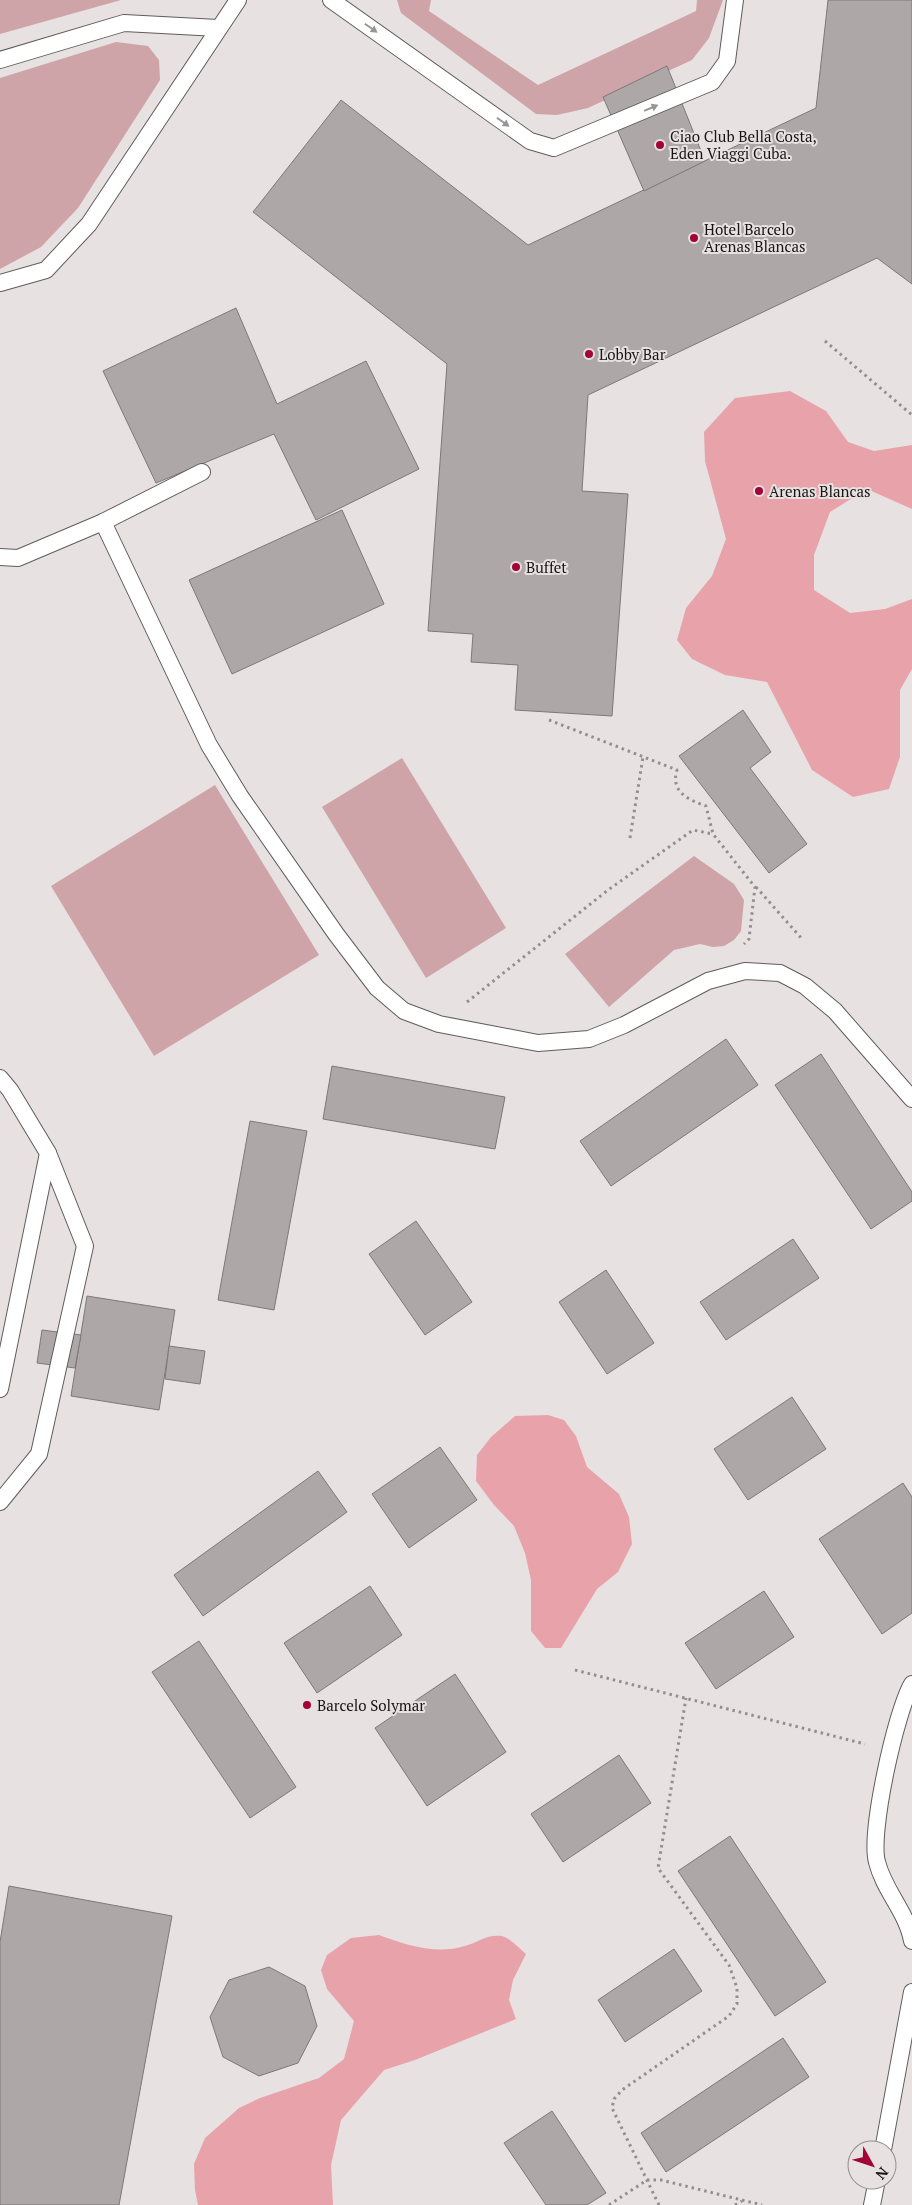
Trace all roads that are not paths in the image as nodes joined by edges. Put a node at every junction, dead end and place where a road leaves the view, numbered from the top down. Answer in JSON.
{"nodes":[{"id":1,"x":238,"y":0,"type":"edge"},
{"id":2,"x":332,"y":0,"type":"edge"},
{"id":3,"x":735,"y":0,"type":"edge"},
{"id":4,"x":218,"y":28,"type":"junction"},
{"id":5,"x":0,"y":60,"type":"edge"},
{"id":6,"x":0,"y":283,"type":"edge"},
{"id":7,"x":202,"y":472,"type":"dead end"},
{"id":8,"x":103,"y":522,"type":"junction"},
{"id":9,"x":0,"y":556,"type":"edge"},
{"id":10,"x":18,"y":558,"type":"junction"},
{"id":11,"x":0,"y":568,"type":"edge"},
{"id":12,"x":0,"y":1078,"type":"edge"},
{"id":13,"x":912,"y":1100,"type":"edge"},
{"id":14,"x":48,"y":1153,"type":"junction"},
{"id":15,"x":0,"y":1389,"type":"edge"},
{"id":16,"x":0,"y":1502,"type":"edge"},
{"id":17,"x":912,"y":1684,"type":"edge"},
{"id":18,"x":912,"y":1941,"type":"edge"},
{"id":19,"x":912,"y":1992,"type":"edge"},
{"id":20,"x":885,"y":2140,"type":"edge"},
{"id":21,"x":875,"y":2190,"type":"edge"},
{"id":22,"x":872,"y":2205,"type":"edge"}],
"edges":[{"from":1,"to":4,"type":"lane"},
{"from":2,"to":3,"type":"lane","one_way":true},
{"from":4,"to":5,"type":"lane"},
{"from":4,"to":6,"type":"lane"},
{"from":7,"to":8,"type":"lane"},
{"from":8,"to":10,"type":"lane"},
{"from":8,"to":13,"type":"lane"},
{"from":9,"to":10,"type":"lane"},
{"from":10,"to":11,"type":"lane"},
{"from":12,"to":14,"type":"lane"},
{"from":14,"to":15,"type":"lane"},
{"from":14,"to":16,"type":"lane"},
{"from":17,"to":18,"type":"lane"},
{"from":19,"to":20,"type":"lane"},
{"from":21,"to":22,"type":"lane"}]}
